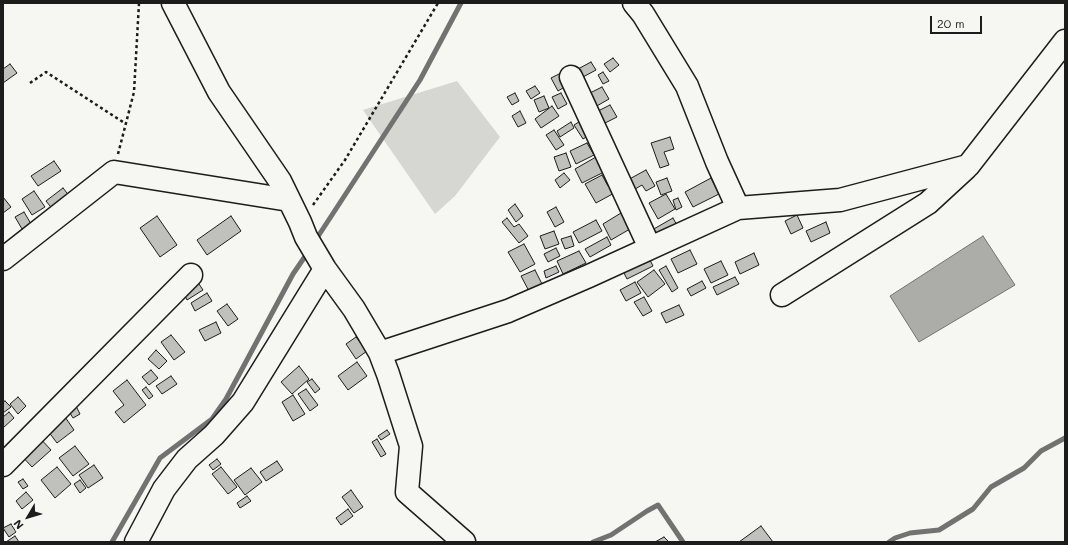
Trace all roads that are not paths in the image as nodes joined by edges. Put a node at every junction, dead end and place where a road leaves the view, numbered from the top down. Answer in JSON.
{"nodes":[{"id":1,"x":173,"y":3,"type":"edge"},
{"id":2,"x":634,"y":3,"type":"edge"},
{"id":3,"x":1065,"y":42,"type":"edge"},
{"id":4,"x":571,"y":77,"type":"dead end"},
{"id":5,"x":968,"y":166,"type":"junction"},
{"id":6,"x":289,"y":200,"type":"junction"},
{"id":7,"x":738,"y":208,"type":"junction"},
{"id":8,"x":650,"y":248,"type":"junction"},
{"id":9,"x":3,"y":259,"type":"edge"},
{"id":10,"x":323,"y":265,"type":"junction"},
{"id":11,"x":191,"y":275,"type":"dead end"},
{"id":12,"x":782,"y":295,"type":"dead end"},
{"id":13,"x":303,"y":304,"type":"junction"},
{"id":14,"x":354,"y":309,"type":"junction"},
{"id":15,"x":380,"y":353,"type":"junction"},
{"id":16,"x":3,"y":464,"type":"edge"},
{"id":17,"x":136,"y":542,"type":"edge"},
{"id":18,"x":464,"y":542,"type":"edge"}],
"edges":[{"from":1,"to":6,"type":"street"},
{"from":2,"to":7,"type":"street"},
{"from":3,"to":5,"type":"street"},
{"from":4,"to":8,"type":"street"},
{"from":5,"to":7,"type":"street"},
{"from":5,"to":12,"type":"street"},
{"from":6,"to":9,"type":"street"},
{"from":6,"to":10,"type":"street"},
{"from":7,"to":8,"type":"street"},
{"from":8,"to":15,"type":"street"},
{"from":10,"to":13,"type":"street"},
{"from":10,"to":14,"type":"street"},
{"from":11,"to":16,"type":"street"},
{"from":13,"to":14,"type":"street"},
{"from":13,"to":17,"type":"street"},
{"from":14,"to":15,"type":"street"},
{"from":15,"to":18,"type":"street"}]}
